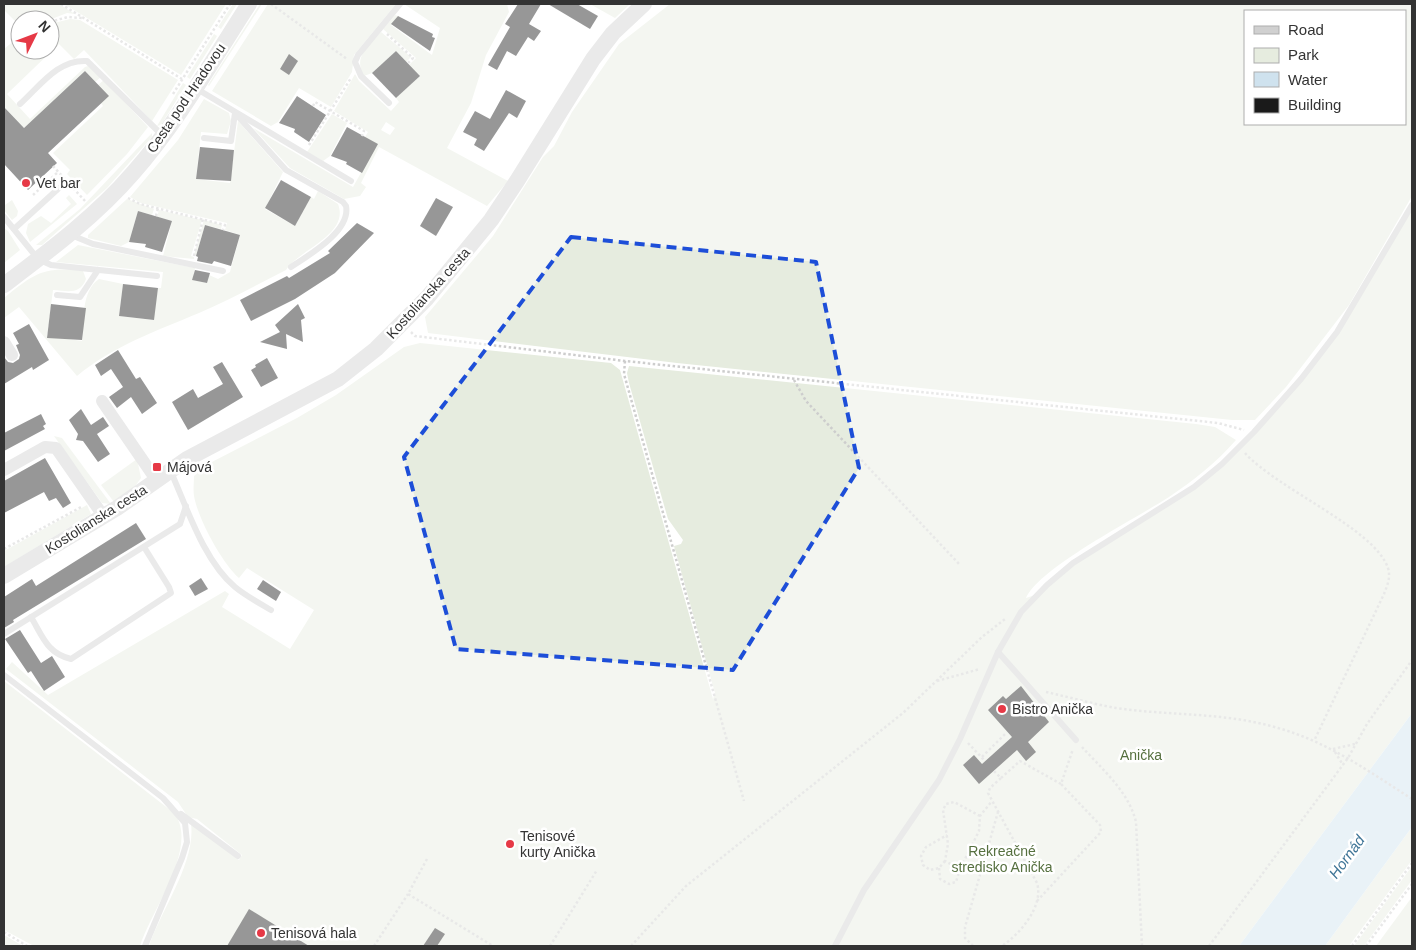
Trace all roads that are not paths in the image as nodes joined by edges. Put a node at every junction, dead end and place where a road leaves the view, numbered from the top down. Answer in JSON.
{"nodes":[{"id":1,"x":249,"y":4,"type":"edge"},
{"id":2,"x":400,"y":4,"type":"edge"},
{"id":3,"x":644,"y":4,"type":"edge"},
{"id":4,"x":196,"y":88,"type":"junction"},
{"id":5,"x":389,"y":103,"type":"dead end"},
{"id":6,"x":20,"y":104,"type":"dead end"},
{"id":7,"x":235,"y":113,"type":"junction"},
{"id":8,"x":164,"y":136,"type":"junction"},
{"id":9,"x":204,"y":138,"type":"dead end"},
{"id":10,"x":351,"y":182,"type":"dead end"},
{"id":11,"x":59,"y":188,"type":"dead end"},
{"id":12,"x":1412,"y":205,"type":"edge"},
{"id":13,"x":4,"y":217,"type":"edge"},
{"id":14,"x":14,"y":229,"type":"junction"},
{"id":15,"x":69,"y":234,"type":"junction"},
{"id":16,"x":38,"y":258,"type":"junction"},
{"id":17,"x":291,"y":267,"type":"dead end"},
{"id":18,"x":98,"y":270,"type":"junction"},
{"id":19,"x":223,"y":270,"type":"dead end"},
{"id":20,"x":157,"y":276,"type":"dead end"},
{"id":21,"x":4,"y":285,"type":"edge"},
{"id":22,"x":57,"y":295,"type":"dead end"},
{"id":23,"x":4,"y":342,"type":"edge"},
{"id":24,"x":12,"y":355,"type":"dead end"},
{"id":25,"x":102,"y":401,"type":"dead end"},
{"id":26,"x":4,"y":470,"type":"edge"},
{"id":27,"x":170,"y":471,"type":"junction"},
{"id":28,"x":156,"y":481,"type":"junction"},
{"id":29,"x":186,"y":506,"type":"junction"},
{"id":30,"x":104,"y":517,"type":"junction"},
{"id":31,"x":144,"y":548,"type":"junction"},
{"id":32,"x":4,"y":576,"type":"edge"},
{"id":33,"x":271,"y":610,"type":"dead end"},
{"id":34,"x":31,"y":617,"type":"junction"},
{"id":35,"x":4,"y":634,"type":"edge"},
{"id":36,"x":998,"y":652,"type":"junction"},
{"id":37,"x":4,"y":675,"type":"edge"},
{"id":38,"x":1076,"y":740,"type":"road end"},
{"id":39,"x":176,"y":810,"type":"junction"},
{"id":40,"x":238,"y":856,"type":"dead end"},
{"id":41,"x":145,"y":946,"type":"edge"},
{"id":42,"x":836,"y":946,"type":"edge"}],
"edges":[{"from":1,"to":4,"type":"street","name":"Cesta pod Hradovou"},
{"from":2,"to":5,"type":"lane"},
{"from":3,"to":27,"type":"street","name":"Kostolianska cesta"},
{"from":4,"to":7,"type":"lane"},
{"from":4,"to":8,"type":"street","name":"Cesta pod Hradovou"},
{"from":6,"to":8,"type":"lane"},
{"from":7,"to":9,"type":"lane"},
{"from":7,"to":10,"type":"lane"},
{"from":7,"to":17,"type":"lane"},
{"from":8,"to":15,"type":"street","name":"Cesta pod Hradovou"},
{"from":11,"to":14,"type":"lane"},
{"from":12,"to":36,"type":"lane"},
{"from":13,"to":14,"type":"lane"},
{"from":14,"to":16,"type":"lane"},
{"from":15,"to":16,"type":"street","name":"Cesta pod Hradovou"},
{"from":15,"to":19,"type":"lane"},
{"from":16,"to":18,"type":"lane"},
{"from":16,"to":21,"type":"street","name":"Cesta pod Hradovou"},
{"from":18,"to":20,"type":"lane"},
{"from":18,"to":22,"type":"lane"},
{"from":23,"to":24,"type":"street"},
{"from":25,"to":28,"type":"street"},
{"from":26,"to":30,"type":"street"},
{"from":27,"to":28,"type":"street","name":"Kostolianska cesta"},
{"from":27,"to":29,"type":"lane"},
{"from":28,"to":30,"type":"street","name":"Kostolianska cesta"},
{"from":29,"to":31,"type":"lane"},
{"from":29,"to":33,"type":"lane"},
{"from":30,"to":32,"type":"street","name":"Kostolianska cesta"},
{"from":31,"to":34,"type":"lane"},
{"from":31,"to":34,"type":"lane"},
{"from":34,"to":35,"type":"lane"},
{"from":36,"to":38,"type":"lane"},
{"from":36,"to":42,"type":"lane"},
{"from":37,"to":39,"type":"lane"},
{"from":39,"to":40,"type":"lane"},
{"from":39,"to":41,"type":"lane"}]}
